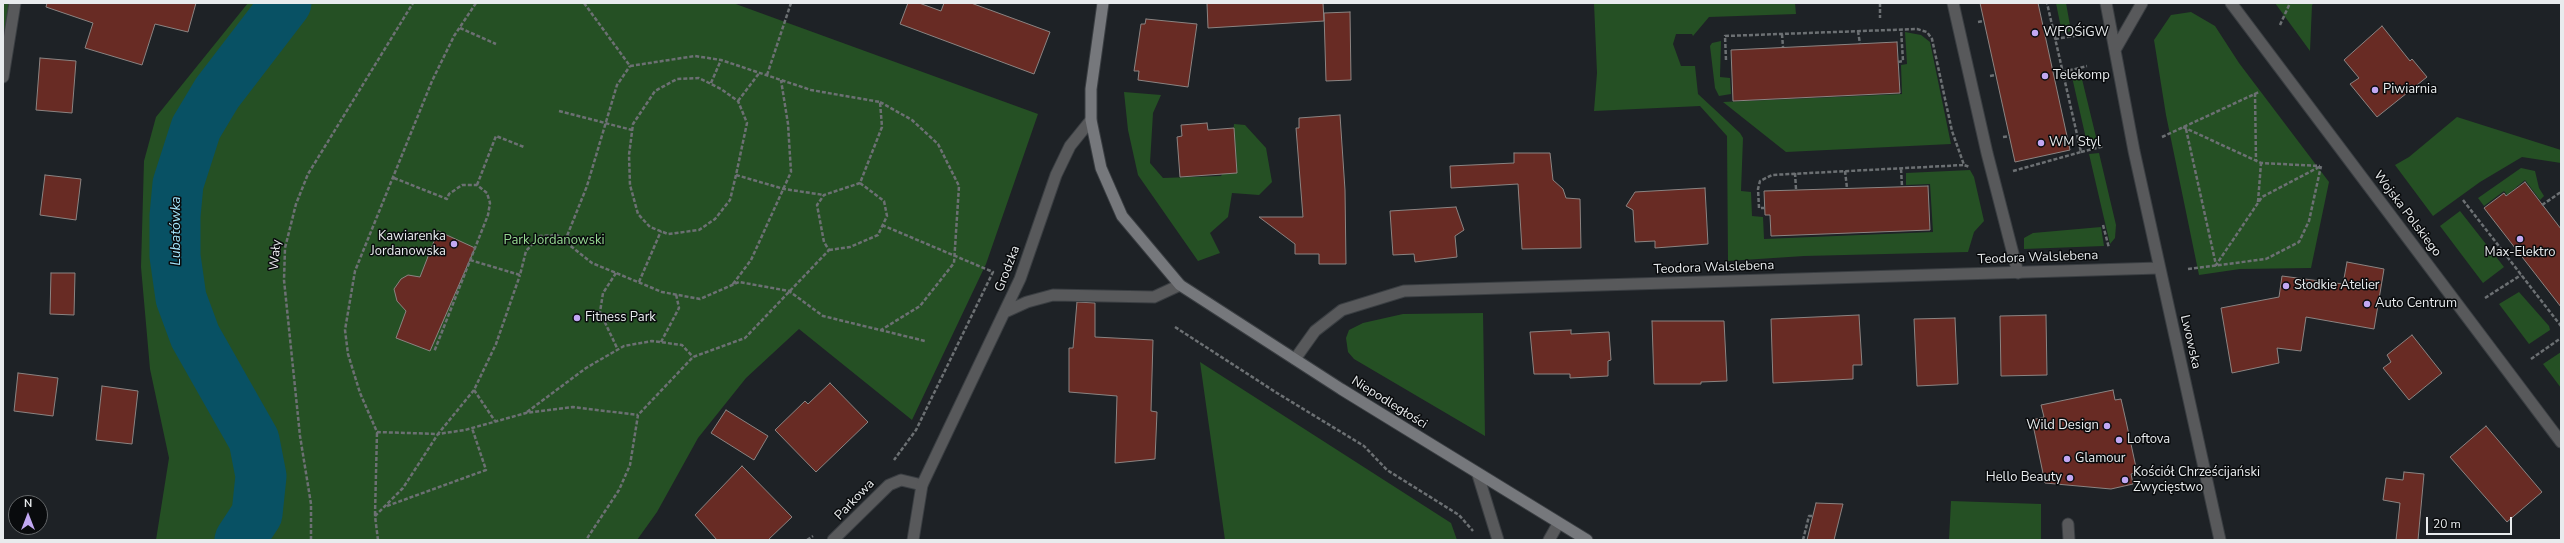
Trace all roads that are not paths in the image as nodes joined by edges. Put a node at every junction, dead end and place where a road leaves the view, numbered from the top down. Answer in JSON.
{"nodes":[{"id":1,"x":15,"y":3,"type":"edge"},
{"id":2,"x":1103,"y":3,"type":"edge"},
{"id":3,"x":1953,"y":3,"type":"edge"},
{"id":4,"x":2106,"y":3,"type":"edge"},
{"id":5,"x":2142,"y":3,"type":"edge"},
{"id":6,"x":2231,"y":3,"type":"edge"},
{"id":7,"x":2115,"y":50,"type":"junction"},
{"id":8,"x":3,"y":77,"type":"edge"},
{"id":9,"x":1091,"y":120,"type":"junction"},
{"id":10,"x":2159,"y":268,"type":"junction"},
{"id":11,"x":2018,"y":273,"type":"junction"},
{"id":12,"x":1180,"y":285,"type":"junction"},
{"id":13,"x":1005,"y":312,"type":"junction"},
{"id":14,"x":1295,"y":359,"type":"junction"},
{"id":15,"x":2561,"y":442,"type":"edge"},
{"id":16,"x":1478,"y":475,"type":"junction"},
{"id":17,"x":922,"y":485,"type":"junction"},
{"id":18,"x":1558,"y":524,"type":"junction"},
{"id":19,"x":2068,"y":524,"type":"dead end"},
{"id":20,"x":833,"y":540,"type":"edge"},
{"id":21,"x":913,"y":540,"type":"edge"},
{"id":22,"x":1498,"y":540,"type":"edge"},
{"id":23,"x":1549,"y":540,"type":"edge"},
{"id":24,"x":1587,"y":540,"type":"edge"},
{"id":25,"x":2069,"y":540,"type":"edge"},
{"id":26,"x":2220,"y":540,"type":"edge"}],
"edges":[{"from":1,"to":8,"type":"street"},
{"from":2,"to":9,"type":"main road"},
{"from":3,"to":11,"type":"street"},
{"from":4,"to":7,"type":"street","name":"Lwowska"},
{"from":5,"to":7,"type":"street"},
{"from":6,"to":15,"type":"street","name":"Wojska Polskiego"},
{"from":7,"to":10,"type":"street","name":"Lwowska"},
{"from":9,"to":12,"type":"main road","name":"Niepodległości"},
{"from":9,"to":13,"type":"street","name":"Grodzka"},
{"from":10,"to":11,"type":"street","name":"Teodora Walslebena"},
{"from":10,"to":26,"type":"street","name":"Lwowska"},
{"from":11,"to":14,"type":"street","name":"Teodora Walslebena"},
{"from":12,"to":13,"type":"street"},
{"from":12,"to":14,"type":"main road","name":"Niepodległości"},
{"from":13,"to":17,"type":"street","name":"Grodzka"},
{"from":14,"to":16,"type":"main road","name":"Niepodległości"},
{"from":16,"to":18,"type":"main road","name":"Niepodległości"},
{"from":16,"to":22,"type":"street"},
{"from":17,"to":20,"type":"street","name":"Parkowa"},
{"from":17,"to":21,"type":"street","name":"Grodzka"},
{"from":18,"to":23,"type":"street"},
{"from":18,"to":24,"type":"main road","name":"Niepodległości"},
{"from":19,"to":25,"type":"street"}]}
